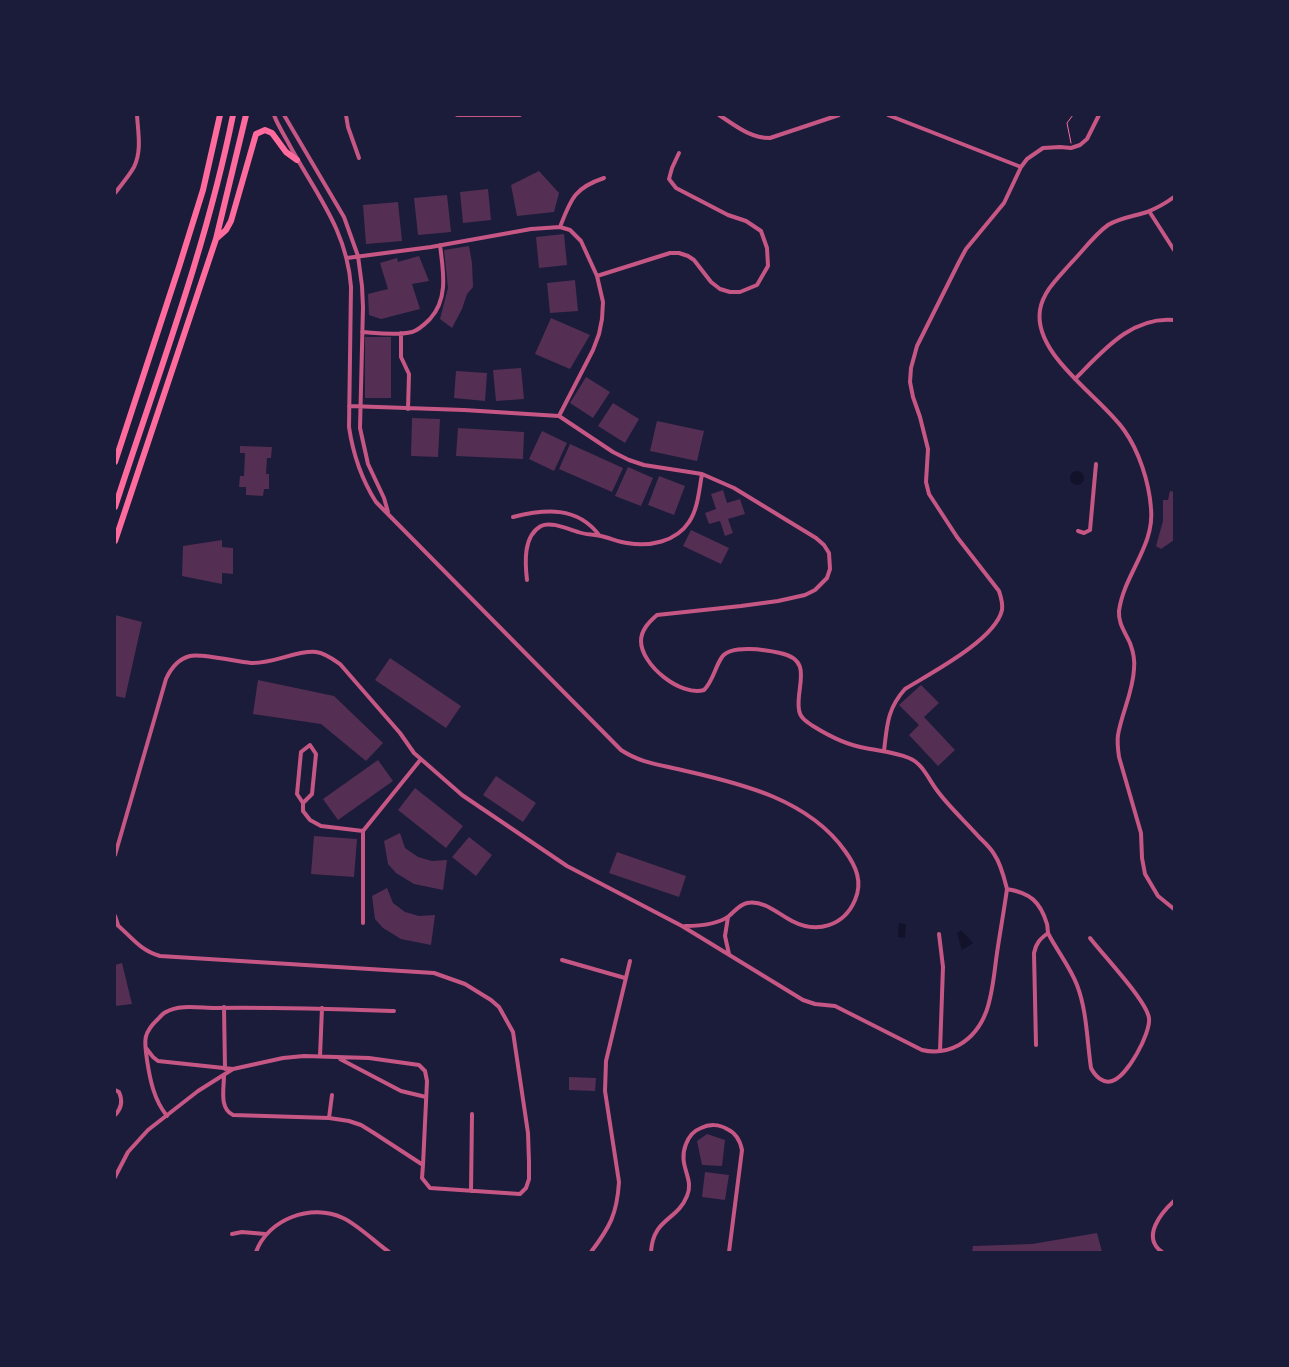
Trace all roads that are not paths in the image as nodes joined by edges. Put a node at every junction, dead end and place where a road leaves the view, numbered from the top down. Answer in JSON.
{"nodes":[{"id":1,"x":137,"y":115,"type":"edge"},
{"id":2,"x":220,"y":115,"type":"edge"},
{"id":3,"x":233,"y":115,"type":"edge"},
{"id":4,"x":246,"y":115,"type":"edge"},
{"id":5,"x":274,"y":115,"type":"edge"},
{"id":6,"x":284,"y":115,"type":"edge"},
{"id":7,"x":346,"y":115,"type":"edge"},
{"id":8,"x":457,"y":115,"type":"edge"},
{"id":9,"x":520,"y":115,"type":"edge"},
{"id":10,"x":719,"y":115,"type":"edge"},
{"id":11,"x":838,"y":115,"type":"edge"},
{"id":12,"x":888,"y":115,"type":"edge"},
{"id":13,"x":1099,"y":115,"type":"edge"},
{"id":14,"x":679,"y":153,"type":"dead end"},
{"id":15,"x":359,"y":158,"type":"dead end"},
{"id":16,"x":297,"y":160,"type":"junction"},
{"id":17,"x":1021,"y":167,"type":"junction"},
{"id":18,"x":604,"y":178,"type":"dead end"},
{"id":19,"x":115,"y":193,"type":"edge"},
{"id":20,"x":1174,"y":198,"type":"edge"},
{"id":21,"x":1149,"y":211,"type":"junction"},
{"id":22,"x":560,"y":227,"type":"junction"},
{"id":23,"x":216,"y":239,"type":"junction"},
{"id":24,"x":440,"y":245,"type":"junction"},
{"id":25,"x":1174,"y":250,"type":"edge"},
{"id":26,"x":358,"y":256,"type":"junction"},
{"id":27,"x":347,"y":258,"type":"junction"},
{"id":28,"x":597,"y":276,"type":"junction"},
{"id":29,"x":1174,"y":320,"type":"edge"},
{"id":30,"x":362,"y":332,"type":"junction"},
{"id":31,"x":401,"y":333,"type":"junction"},
{"id":32,"x":1075,"y":379,"type":"junction"},
{"id":33,"x":349,"y":406,"type":"junction"},
{"id":34,"x":360,"y":407,"type":"junction"},
{"id":35,"x":408,"y":409,"type":"junction"},
{"id":36,"x":559,"y":416,"type":"junction"},
{"id":37,"x":115,"y":462,"type":"edge"},
{"id":38,"x":1096,"y":464,"type":"dead end"},
{"id":39,"x":702,"y":474,"type":"junction"},
{"id":40,"x":115,"y":507,"type":"edge"},
{"id":41,"x":388,"y":514,"type":"junction"},
{"id":42,"x":513,"y":517,"type":"dead end"},
{"id":43,"x":1078,"y":531,"type":"dead end"},
{"id":44,"x":599,"y":535,"type":"junction"},
{"id":45,"x":115,"y":541,"type":"edge"},
{"id":46,"x":528,"y":580,"type":"dead end"},
{"id":47,"x":884,"y":751,"type":"junction"},
{"id":48,"x":421,"y":759,"type":"junction"},
{"id":49,"x":303,"y":804,"type":"junction"},
{"id":50,"x":363,"y":831,"type":"junction"},
{"id":51,"x":115,"y":855,"type":"edge"},
{"id":52,"x":1007,"y":889,"type":"junction"},
{"id":53,"x":1174,"y":909,"type":"edge"},
{"id":54,"x":115,"y":916,"type":"edge"},
{"id":55,"x":728,"y":917,"type":"junction"},
{"id":56,"x":363,"y":923,"type":"dead end"},
{"id":57,"x":116,"y":924,"type":"edge"},
{"id":58,"x":682,"y":926,"type":"junction"},
{"id":59,"x":939,"y":934,"type":"dead end"},
{"id":60,"x":1048,"y":934,"type":"junction"},
{"id":61,"x":1090,"y":938,"type":"dead end"},
{"id":62,"x":729,"y":954,"type":"junction"},
{"id":63,"x":562,"y":960,"type":"dead end"},
{"id":64,"x":630,"y":961,"type":"dead end"},
{"id":65,"x":626,"y":978,"type":"junction"},
{"id":66,"x":224,"y":1007,"type":"junction"},
{"id":67,"x":322,"y":1008,"type":"junction"},
{"id":68,"x":394,"y":1011,"type":"dead end"},
{"id":69,"x":1036,"y":1045,"type":"dead end"},
{"id":70,"x":145,"y":1046,"type":"junction"},
{"id":71,"x":940,"y":1051,"type":"junction"},
{"id":72,"x":320,"y":1056,"type":"junction"},
{"id":73,"x":338,"y":1058,"type":"junction"},
{"id":74,"x":225,"y":1069,"type":"junction"},
{"id":75,"x":232,"y":1070,"type":"junction"},
{"id":76,"x":224,"y":1076,"type":"junction"},
{"id":77,"x":115,"y":1090,"type":"edge"},
{"id":78,"x":332,"y":1095,"type":"dead end"},
{"id":79,"x":426,"y":1097,"type":"junction"},
{"id":80,"x":472,"y":1114,"type":"dead end"},
{"id":81,"x":115,"y":1115,"type":"edge"},
{"id":82,"x":167,"y":1116,"type":"junction"},
{"id":83,"x":329,"y":1118,"type":"junction"},
{"id":84,"x":422,"y":1165,"type":"junction"},
{"id":85,"x":115,"y":1177,"type":"edge"},
{"id":86,"x":471,"y":1191,"type":"junction"},
{"id":87,"x":1174,"y":1201,"type":"edge"},
{"id":88,"x":232,"y":1234,"type":"dead end"},
{"id":89,"x":265,"y":1234,"type":"junction"},
{"id":90,"x":256,"y":1252,"type":"edge"},
{"id":91,"x":389,"y":1252,"type":"edge"},
{"id":92,"x":591,"y":1252,"type":"edge"},
{"id":93,"x":651,"y":1252,"type":"edge"},
{"id":94,"x":729,"y":1252,"type":"edge"},
{"id":95,"x":1162,"y":1252,"type":"edge"}],
"edges":[{"from":1,"to":19,"type":"street"},
{"from":2,"to":37,"type":"highway"},
{"from":3,"to":40,"type":"highway"},
{"from":4,"to":23,"type":"highway"},
{"from":5,"to":16,"type":"street"},
{"from":6,"to":26,"type":"street"},
{"from":7,"to":15,"type":"street"},
{"from":8,"to":9,"type":"street"},
{"from":10,"to":11,"type":"street"},
{"from":12,"to":17,"type":"street"},
{"from":13,"to":17,"type":"street"},
{"from":14,"to":28,"type":"street"},
{"from":16,"to":23,"type":"highway"},
{"from":16,"to":27,"type":"street"},
{"from":17,"to":47,"type":"street"},
{"from":18,"to":22,"type":"street"},
{"from":20,"to":21,"type":"street"},
{"from":21,"to":25,"type":"street"},
{"from":21,"to":32,"type":"street"},
{"from":22,"to":24,"type":"street"},
{"from":22,"to":28,"type":"street"},
{"from":23,"to":45,"type":"highway"},
{"from":24,"to":26,"type":"street"},
{"from":24,"to":31,"type":"street"},
{"from":26,"to":27,"type":"street"},
{"from":26,"to":30,"type":"street"},
{"from":27,"to":33,"type":"street"},
{"from":28,"to":36,"type":"street"},
{"from":29,"to":32,"type":"street"},
{"from":30,"to":31,"type":"street"},
{"from":30,"to":34,"type":"street"},
{"from":31,"to":35,"type":"street"},
{"from":32,"to":53,"type":"street"},
{"from":33,"to":34,"type":"street"},
{"from":33,"to":41,"type":"street"},
{"from":34,"to":35,"type":"street"},
{"from":34,"to":41,"type":"street"},
{"from":35,"to":36,"type":"street"},
{"from":36,"to":39,"type":"street"},
{"from":38,"to":43,"type":"street"},
{"from":39,"to":44,"type":"street"},
{"from":39,"to":47,"type":"street"},
{"from":41,"to":55,"type":"street"},
{"from":42,"to":44,"type":"street"},
{"from":44,"to":46,"type":"street"},
{"from":47,"to":52,"type":"street"},
{"from":48,"to":50,"type":"street"},
{"from":48,"to":51,"type":"street"},
{"from":48,"to":58,"type":"street"},
{"from":49,"to":49,"type":"street"},
{"from":49,"to":50,"type":"street"},
{"from":50,"to":56,"type":"street"},
{"from":52,"to":60,"type":"street"},
{"from":52,"to":71,"type":"street"},
{"from":54,"to":57,"type":"street"},
{"from":55,"to":58,"type":"street"},
{"from":55,"to":62,"type":"street"},
{"from":57,"to":86,"type":"street"},
{"from":58,"to":62,"type":"street"},
{"from":59,"to":71,"type":"street"},
{"from":60,"to":61,"type":"street"},
{"from":60,"to":69,"type":"street"},
{"from":62,"to":71,"type":"street"},
{"from":63,"to":65,"type":"street"},
{"from":64,"to":65,"type":"street"},
{"from":65,"to":92,"type":"street"},
{"from":66,"to":67,"type":"street"},
{"from":66,"to":70,"type":"street"},
{"from":66,"to":74,"type":"street"},
{"from":67,"to":68,"type":"street"},
{"from":67,"to":72,"type":"street"},
{"from":70,"to":74,"type":"street"},
{"from":70,"to":82,"type":"street"},
{"from":72,"to":73,"type":"street"},
{"from":72,"to":75,"type":"street"},
{"from":73,"to":79,"type":"street"},
{"from":73,"to":79,"type":"street"},
{"from":74,"to":75,"type":"street"},
{"from":75,"to":76,"type":"street"},
{"from":76,"to":82,"type":"street"},
{"from":76,"to":83,"type":"street"},
{"from":77,"to":81,"type":"street"},
{"from":78,"to":83,"type":"street"},
{"from":79,"to":84,"type":"street"},
{"from":80,"to":86,"type":"street"},
{"from":82,"to":85,"type":"street"},
{"from":83,"to":84,"type":"street"},
{"from":84,"to":86,"type":"street"},
{"from":87,"to":95,"type":"street"},
{"from":88,"to":89,"type":"street"},
{"from":89,"to":90,"type":"street"},
{"from":89,"to":91,"type":"street"},
{"from":93,"to":94,"type":"street"}]}
